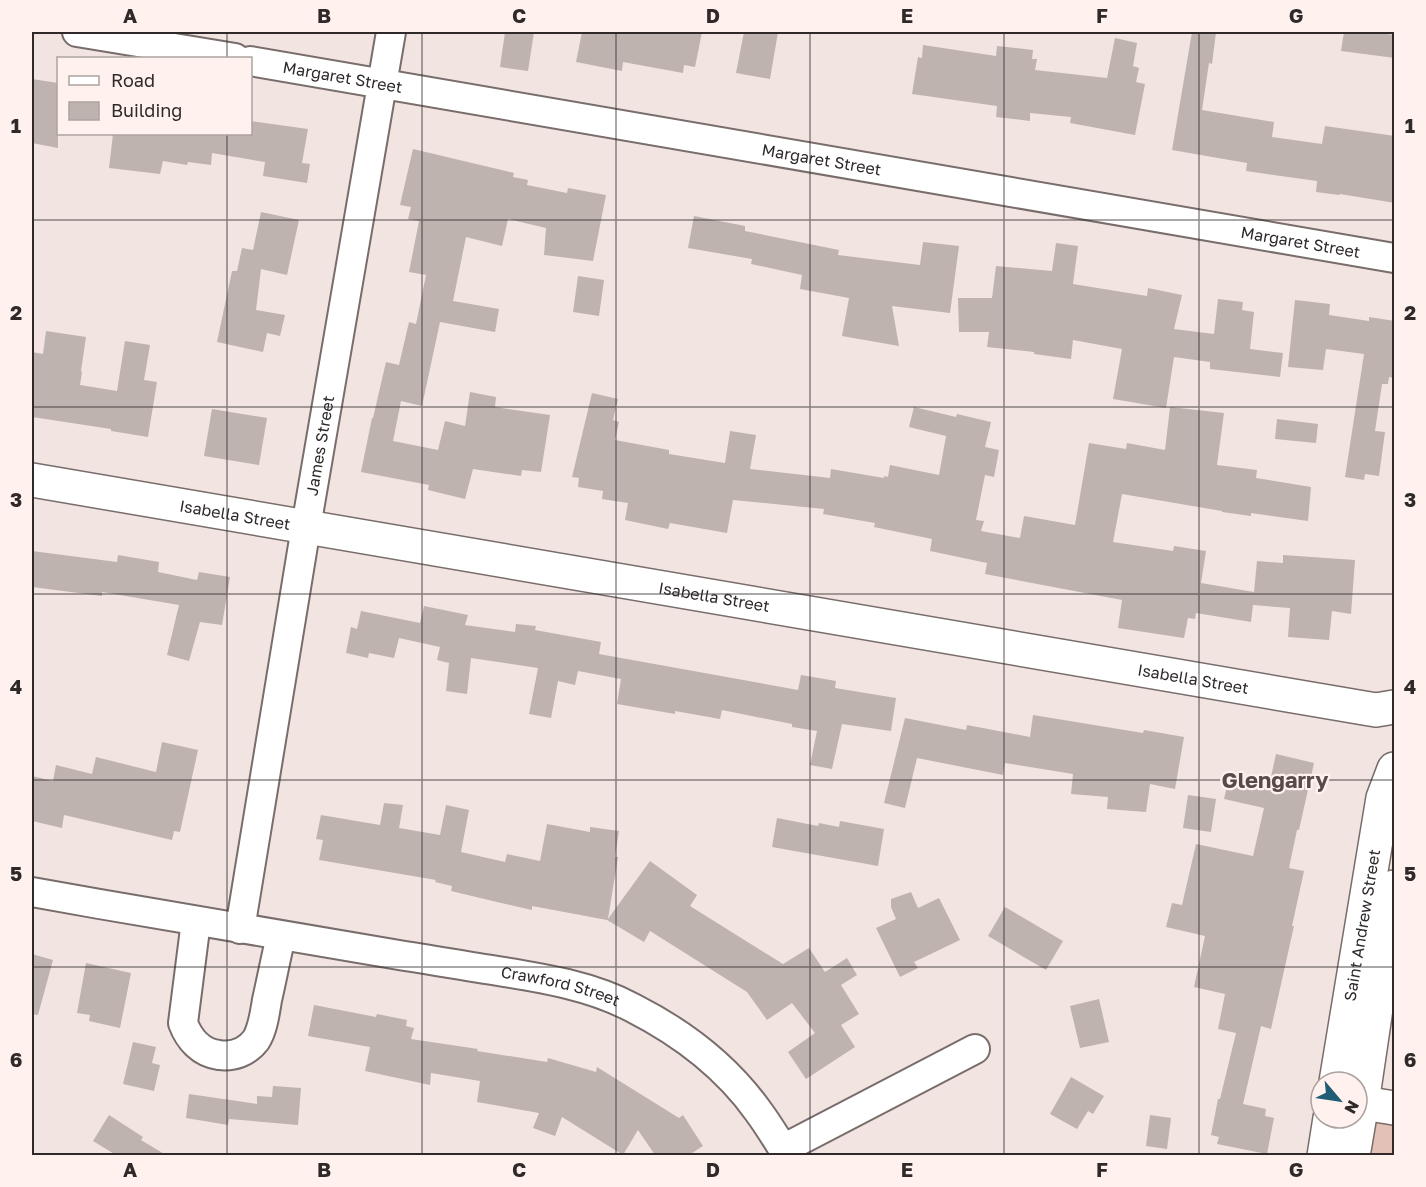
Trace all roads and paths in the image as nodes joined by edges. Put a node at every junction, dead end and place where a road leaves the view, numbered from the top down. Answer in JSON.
{"nodes":[{"id":1,"x":77,"y":32,"type":"edge"},
{"id":2,"x":391,"y":32,"type":"edge"},
{"id":3,"x":229,"y":57,"type":"edge"},
{"id":4,"x":252,"y":61,"type":"edge"},
{"id":5,"x":382,"y":84,"type":"junction"},
{"id":6,"x":1395,"y":258,"type":"edge"},
{"id":7,"x":32,"y":480,"type":"edge"},
{"id":8,"x":306,"y":527,"type":"junction"},
{"id":9,"x":1395,"y":707,"type":"edge"},
{"id":10,"x":1395,"y":769,"type":"edge"},
{"id":11,"x":1395,"y":887,"type":"edge"},
{"id":12,"x":32,"y":892,"type":"edge"},
{"id":13,"x":195,"y":921,"type":"junction"},
{"id":14,"x":240,"y":929,"type":"junction"},
{"id":15,"x":281,"y":936,"type":"junction"},
{"id":16,"x":975,"y":1049,"type":"dead end"},
{"id":17,"x":1338,"y":1070,"type":"edge"},
{"id":18,"x":1365,"y":1070,"type":"edge"},
{"id":19,"x":1369,"y":1104,"type":"edge"},
{"id":20,"x":1395,"y":1108,"type":"edge"},
{"id":21,"x":1328,"y":1130,"type":"edge"},
{"id":22,"x":1356,"y":1130,"type":"edge"},
{"id":23,"x":784,"y":1152,"type":"edge"},
{"id":24,"x":1324,"y":1155,"type":"edge"},
{"id":25,"x":1353,"y":1155,"type":"edge"}],
"edges":[{"from":1,"to":3,"type":"street"},
{"from":2,"to":5,"type":"street","name":"James Street"},
{"from":4,"to":5,"type":"street","name":"Margaret Street"},
{"from":5,"to":6,"type":"street","name":"Margaret Street"},
{"from":5,"to":8,"type":"street","name":"James Street"},
{"from":7,"to":8,"type":"street","name":"Isabella Street"},
{"from":8,"to":9,"type":"street","name":"Isabella Street"},
{"from":8,"to":14,"type":"street","name":"James Street"},
{"from":10,"to":17,"type":"street","name":"Saint Andrew Street"},
{"from":11,"to":18,"type":"street","name":"Saint Andrew Street"},
{"from":12,"to":13,"type":"street","name":"Crawford Street"},
{"from":13,"to":14,"type":"street","name":"Crawford Street"},
{"from":13,"to":15,"type":"street"},
{"from":14,"to":15,"type":"street","name":"Crawford Street"},
{"from":15,"to":23,"type":"street","name":"Crawford Street"},
{"from":16,"to":23,"type":"street","name":"Crawford Street"},
{"from":19,"to":20,"type":"street"},
{"from":21,"to":24,"type":"street"},
{"from":22,"to":25,"type":"street","name":"Saint Andrew Street"}]}
